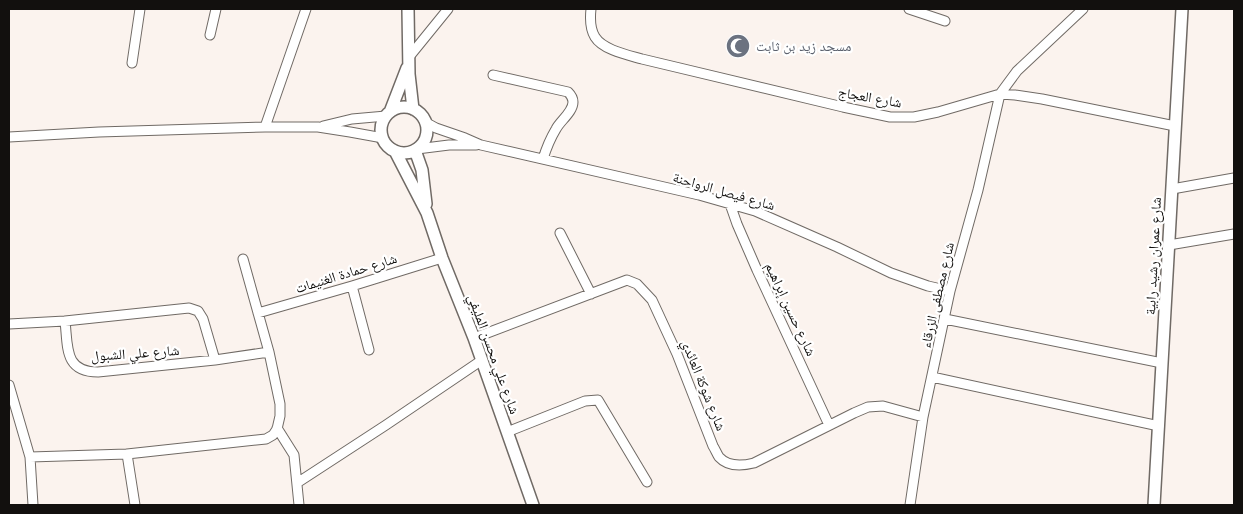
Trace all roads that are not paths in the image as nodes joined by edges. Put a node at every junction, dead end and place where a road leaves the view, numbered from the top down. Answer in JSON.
{"nodes":[{"id":1,"x":140,"y":9,"type":"edge"},
{"id":2,"x":216,"y":9,"type":"edge"},
{"id":3,"x":306,"y":9,"type":"edge"},
{"id":4,"x":408,"y":9,"type":"edge"},
{"id":5,"x":448,"y":9,"type":"edge"},
{"id":6,"x":591,"y":9,"type":"edge"},
{"id":7,"x":909,"y":9,"type":"edge"},
{"id":8,"x":1083,"y":9,"type":"edge"},
{"id":9,"x":1182,"y":9,"type":"edge"},
{"id":10,"x":945,"y":21,"type":"dead end"},
{"id":11,"x":210,"y":35,"type":"dead end"},
{"id":12,"x":409,"y":59,"type":"junction"},
{"id":13,"x":132,"y":63,"type":"dead end"},
{"id":14,"x":493,"y":75,"type":"dead end"},
{"id":15,"x":1000,"y":94,"type":"junction"},
{"id":16,"x":413,"y":110,"type":"junction"},
{"id":17,"x":388,"y":114,"type":"junction"},
{"id":18,"x":425,"y":122,"type":"junction"},
{"id":19,"x":1175,"y":126,"type":"junction"},
{"id":20,"x":265,"y":127,"type":"junction"},
{"id":21,"x":318,"y":127,"type":"junction"},
{"id":22,"x":9,"y":137,"type":"edge"},
{"id":23,"x":383,"y":138,"type":"junction"},
{"id":24,"x":481,"y":145,"type":"junction"},
{"id":25,"x":416,"y":149,"type":"junction"},
{"id":26,"x":395,"y":151,"type":"junction"},
{"id":27,"x":543,"y":159,"type":"junction"},
{"id":28,"x":1234,"y":178,"type":"edge"},
{"id":29,"x":1172,"y":188,"type":"junction"},
{"id":30,"x":730,"y":204,"type":"junction"},
{"id":31,"x":427,"y":213,"type":"junction"},
{"id":32,"x":560,"y":233,"type":"dead end"},
{"id":33,"x":1234,"y":234,"type":"edge"},
{"id":34,"x":1169,"y":245,"type":"junction"},
{"id":35,"x":442,"y":258,"type":"junction"},
{"id":36,"x":243,"y":259,"type":"dead end"},
{"id":37,"x":352,"y":286,"type":"junction"},
{"id":38,"x":950,"y":291,"type":"junction"},
{"id":39,"x":591,"y":294,"type":"junction"},
{"id":40,"x":258,"y":313,"type":"junction"},
{"id":41,"x":945,"y":319,"type":"junction"},
{"id":42,"x":65,"y":321,"type":"junction"},
{"id":43,"x":9,"y":324,"type":"edge"},
{"id":44,"x":474,"y":338,"type":"junction"},
{"id":45,"x":369,"y":350,"type":"dead end"},
{"id":46,"x":269,"y":352,"type":"junction"},
{"id":47,"x":215,"y":360,"type":"junction"},
{"id":48,"x":482,"y":360,"type":"junction"},
{"id":49,"x":1162,"y":363,"type":"junction"},
{"id":50,"x":932,"y":378,"type":"junction"},
{"id":51,"x":9,"y":384,"type":"edge"},
{"id":52,"x":923,"y":417,"type":"junction"},
{"id":53,"x":829,"y":425,"type":"junction"},
{"id":54,"x":1158,"y":426,"type":"junction"},
{"id":55,"x":277,"y":428,"type":"junction"},
{"id":56,"x":507,"y":432,"type":"junction"},
{"id":57,"x":127,"y":454,"type":"junction"},
{"id":58,"x":30,"y":457,"type":"junction"},
{"id":59,"x":647,"y":482,"type":"dead end"},
{"id":60,"x":297,"y":484,"type":"junction"},
{"id":61,"x":34,"y":505,"type":"edge"},
{"id":62,"x":134,"y":505,"type":"edge"},
{"id":63,"x":299,"y":505,"type":"edge"},
{"id":64,"x":533,"y":505,"type":"edge"},
{"id":65,"x":910,"y":505,"type":"edge"},
{"id":66,"x":1154,"y":505,"type":"edge"}],
"edges":[{"from":1,"to":13,"type":"street"},
{"from":2,"to":11,"type":"street"},
{"from":3,"to":20,"type":"street"},
{"from":4,"to":12,"type":"street"},
{"from":5,"to":12,"type":"street"},
{"from":6,"to":15,"type":"street","name":"شارع العجاج"},
{"from":7,"to":10,"type":"street"},
{"from":8,"to":15,"type":"street"},
{"from":9,"to":19,"type":"street","name":"شارع عمران رشيد رابية"},
{"from":12,"to":16,"type":"street"},
{"from":12,"to":17,"type":"street"},
{"from":14,"to":27,"type":"street"},
{"from":15,"to":19,"type":"street","name":"شارع العجاج"},
{"from":15,"to":38,"type":"street","name":"شارع مصطفى الزرقاء"},
{"from":16,"to":17,"type":"street"},
{"from":16,"to":18,"type":"street"},
{"from":17,"to":21,"type":"street"},
{"from":17,"to":23,"type":"street"},
{"from":18,"to":24,"type":"street","name":"شارع فيصل الرواحنة"},
{"from":18,"to":25,"type":"street"},
{"from":19,"to":29,"type":"street","name":"شارع عمران رشيد رابية"},
{"from":20,"to":21,"type":"street"},
{"from":20,"to":22,"type":"street"},
{"from":21,"to":23,"type":"street"},
{"from":23,"to":26,"type":"street"},
{"from":24,"to":25,"type":"street","name":"شارع فيصل الرواحنة"},
{"from":24,"to":27,"type":"street","name":"شارع فيصل الرواحنة"},
{"from":25,"to":26,"type":"street"},
{"from":25,"to":31,"type":"street","name":"شارع علي محسن المليفي"},
{"from":26,"to":31,"type":"street","name":"شارع علي محسن المليفي"},
{"from":27,"to":30,"type":"street","name":"شارع فيصل الرواحنة"},
{"from":28,"to":29,"type":"street"},
{"from":29,"to":34,"type":"street","name":"شارع عمران رشيد رابية"},
{"from":30,"to":38,"type":"street","name":"شارع فيصل الرواحنة"},
{"from":30,"to":53,"type":"street","name":"شارع حسين إبراهيم"},
{"from":31,"to":35,"type":"street","name":"شارع علي محسن المليفي"},
{"from":32,"to":39,"type":"street"},
{"from":33,"to":34,"type":"street"},
{"from":34,"to":49,"type":"street","name":"شارع عمران رشيد رابية"},
{"from":35,"to":37,"type":"street","name":"شارع حمادة الغنيمات"},
{"from":35,"to":44,"type":"street","name":"شارع علي محسن المليفي"},
{"from":36,"to":40,"type":"street"},
{"from":37,"to":40,"type":"street","name":"شارع حمادة الغنيمات"},
{"from":37,"to":45,"type":"street"},
{"from":38,"to":41,"type":"street","name":"شارع مصطفى الزرقاء"},
{"from":39,"to":44,"type":"street","name":"شارع شوكة العائدي"},
{"from":39,"to":53,"type":"street","name":"شارع شوكة العائدي"},
{"from":40,"to":46,"type":"street"},
{"from":41,"to":49,"type":"street"},
{"from":41,"to":50,"type":"street","name":"شارع مصطفى الزرقاء"},
{"from":42,"to":43,"type":"street"},
{"from":42,"to":47,"type":"street"},
{"from":42,"to":47,"type":"street","name":"شارع علي الشبول"},
{"from":44,"to":48,"type":"street","name":"شارع علي محسن المليفي"},
{"from":46,"to":47,"type":"street","name":"شارع علي الشبول"},
{"from":46,"to":55,"type":"street"},
{"from":48,"to":56,"type":"street","name":"شارع علي محسن المليفي"},
{"from":48,"to":60,"type":"street"},
{"from":49,"to":54,"type":"street","name":"شارع عمران رشيد رابية"},
{"from":50,"to":52,"type":"street","name":"شارع مصطفى الزرقاء"},
{"from":50,"to":54,"type":"street"},
{"from":51,"to":58,"type":"street"},
{"from":52,"to":53,"type":"street","name":"شارع شوكة العائدي"},
{"from":52,"to":65,"type":"street","name":"شارع مصطفى الزرقاء"},
{"from":54,"to":66,"type":"street","name":"شارع عمران رشيد رابية"},
{"from":55,"to":57,"type":"street"},
{"from":55,"to":60,"type":"street"},
{"from":56,"to":59,"type":"street"},
{"from":56,"to":64,"type":"street","name":"شارع علي محسن المليفي"},
{"from":57,"to":58,"type":"street"},
{"from":57,"to":62,"type":"street"},
{"from":58,"to":61,"type":"street"},
{"from":60,"to":63,"type":"street"}]}
